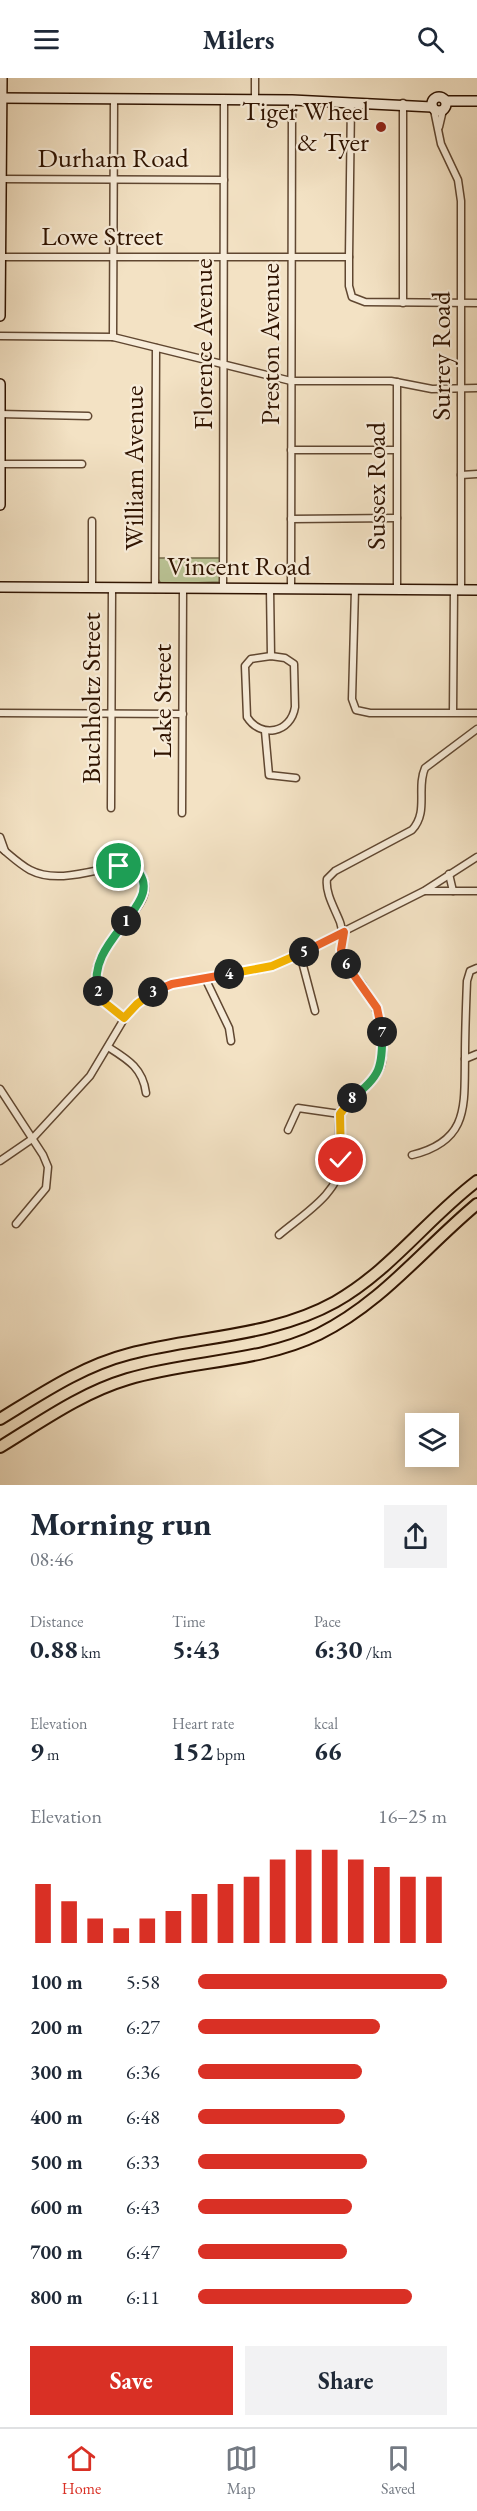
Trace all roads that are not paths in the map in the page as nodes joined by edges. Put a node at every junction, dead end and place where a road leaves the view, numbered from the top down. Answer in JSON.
{"nodes":[{"id":1,"x":2,"y":78,"type":"edge"},
{"id":2,"x":255,"y":78,"type":"edge"},
{"id":3,"x":1,"y":98,"type":"edge"},
{"id":4,"x":114,"y":99,"type":"junction"},
{"id":5,"x":224,"y":100,"type":"junction"},
{"id":6,"x":255,"y":100,"type":"junction"},
{"id":7,"x":292,"y":100,"type":"junction"},
{"id":8,"x":477,"y":101,"type":"edge"},
{"id":9,"x":351,"y":102,"type":"junction"},
{"id":10,"x":400,"y":104,"type":"junction"},
{"id":11,"x":439,"y":106,"type":"junction"},
{"id":12,"x":477,"y":106,"type":"edge"},
{"id":13,"x":1,"y":178,"type":"edge"},
{"id":14,"x":113,"y":178,"type":"junction"},
{"id":15,"x":224,"y":180,"type":"junction"},
{"id":16,"x":0,"y":257,"type":"edge"},
{"id":17,"x":113,"y":257,"type":"junction"},
{"id":18,"x":224,"y":257,"type":"junction"},
{"id":19,"x":292,"y":257,"type":"junction"},
{"id":20,"x":349,"y":257,"type":"junction"},
{"id":21,"x":0,"y":277,"type":"edge"},
{"id":22,"x":403,"y":303,"type":"junction"},
{"id":23,"x":462,"y":303,"type":"junction"},
{"id":24,"x":477,"y":303,"type":"edge"},
{"id":25,"x":0,"y":316,"type":"edge"},
{"id":26,"x":0,"y":336,"type":"edge"},
{"id":27,"x":113,"y":338,"type":"junction"},
{"id":28,"x":156,"y":348,"type":"junction"},
{"id":29,"x":224,"y":365,"type":"junction"},
{"id":30,"x":291,"y":381,"type":"junction"},
{"id":31,"x":397,"y":382,"type":"junction"},
{"id":32,"x":0,"y":384,"type":"edge"},
{"id":33,"x":461,"y":388,"type":"junction"},
{"id":34,"x":477,"y":388,"type":"edge"},
{"id":35,"x":0,"y":414,"type":"edge"},
{"id":36,"x":88,"y":416,"type":"dead end"},
{"id":37,"x":291,"y":450,"type":"junction"},
{"id":38,"x":396,"y":450,"type":"junction"},
{"id":39,"x":0,"y":464,"type":"edge"},
{"id":40,"x":82,"y":464,"type":"dead end"},
{"id":41,"x":0,"y":469,"type":"edge"},
{"id":42,"x":461,"y":474,"type":"junction"},
{"id":43,"x":477,"y":474,"type":"edge"},
{"id":44,"x":0,"y":505,"type":"edge"},
{"id":45,"x":396,"y":518,"type":"junction"},
{"id":46,"x":291,"y":519,"type":"junction"},
{"id":47,"x":92,"y":521,"type":"dead end"},
{"id":48,"x":0,"y":587,"type":"edge"},
{"id":49,"x":92,"y":588,"type":"junction"},
{"id":50,"x":223,"y":588,"type":"junction"},
{"id":51,"x":112,"y":589,"type":"junction"},
{"id":52,"x":155,"y":589,"type":"junction"},
{"id":53,"x":183,"y":589,"type":"junction"},
{"id":54,"x":270,"y":589,"type":"junction"},
{"id":55,"x":291,"y":589,"type":"junction"},
{"id":56,"x":355,"y":589,"type":"junction"},
{"id":57,"x":397,"y":589,"type":"junction"},
{"id":58,"x":458,"y":590,"type":"junction"},
{"id":59,"x":477,"y":590,"type":"edge"},
{"id":60,"x":271,"y":656,"type":"junction"},
{"id":61,"x":453,"y":712,"type":"junction"},
{"id":62,"x":0,"y":713,"type":"edge"},
{"id":63,"x":477,"y":713,"type":"edge"},
{"id":64,"x":112,"y":714,"type":"junction"},
{"id":65,"x":183,"y":714,"type":"junction"},
{"id":66,"x":477,"y":729,"type":"edge"},
{"id":67,"x":265,"y":731,"type":"junction"},
{"id":68,"x":296,"y":778,"type":"dead end"},
{"id":69,"x":111,"y":808,"type":"dead end"},
{"id":70,"x":182,"y":813,"type":"dead end"},
{"id":71,"x":0,"y":837,"type":"edge"},
{"id":72,"x":3,"y":849,"type":"edge"},
{"id":73,"x":477,"y":857,"type":"edge"},
{"id":74,"x":449,"y":874,"type":"junction"},
{"id":75,"x":424,"y":891,"type":"junction"},
{"id":76,"x":453,"y":891,"type":"junction"},
{"id":77,"x":477,"y":891,"type":"edge"},
{"id":78,"x":344,"y":932,"type":"junction"},
{"id":79,"x":300,"y":954,"type":"junction"},
{"id":80,"x":477,"y":968,"type":"edge"},
{"id":81,"x":205,"y":978,"type":"junction"},
{"id":82,"x":315,"y":1011,"type":"dead end"},
{"id":83,"x":124,"y":1018,"type":"junction"},
{"id":84,"x":231,"y":1041,"type":"dead end"},
{"id":85,"x":108,"y":1047,"type":"junction"},
{"id":86,"x":477,"y":1054,"type":"edge"},
{"id":87,"x":465,"y":1059,"type":"junction"},
{"id":88,"x":0,"y":1089,"type":"edge"},
{"id":89,"x":146,"y":1093,"type":"dead end"},
{"id":90,"x":340,"y":1114,"type":"junction"},
{"id":91,"x":288,"y":1130,"type":"dead end"},
{"id":92,"x":32,"y":1139,"type":"junction"},
{"id":93,"x":412,"y":1155,"type":"dead end"},
{"id":94,"x":0,"y":1161,"type":"edge"},
{"id":95,"x":477,"y":1181,"type":"edge"},
{"id":96,"x":477,"y":1204,"type":"edge"},
{"id":97,"x":16,"y":1224,"type":"dead end"},
{"id":98,"x":279,"y":1235,"type":"dead end"},
{"id":99,"x":0,"y":1419,"type":"edge"},
{"id":100,"x":0,"y":1447,"type":"edge"}],
"edges":[{"from":1,"to":3,"type":"street"},
{"from":2,"to":6,"type":"street"},
{"from":3,"to":4,"type":"street"},
{"from":3,"to":13,"type":"street"},
{"from":4,"to":5,"type":"street"},
{"from":4,"to":14,"type":"street"},
{"from":5,"to":6,"type":"street"},
{"from":5,"to":15,"type":"street","name":"Florence Avenue"},
{"from":6,"to":7,"type":"street"},
{"from":7,"to":9,"type":"street"},
{"from":7,"to":19,"type":"street","name":"Preston Avenue"},
{"from":8,"to":11,"type":"street"},
{"from":9,"to":10,"type":"street"},
{"from":9,"to":20,"type":"street"},
{"from":10,"to":11,"type":"street"},
{"from":10,"to":22,"type":"street"},
{"from":11,"to":12,"type":"street"},
{"from":11,"to":23,"type":"street","name":"Surrey Road"},
{"from":13,"to":14,"type":"street","name":"Durham Road"},
{"from":13,"to":16,"type":"street"},
{"from":14,"to":15,"type":"street","name":"Durham Road"},
{"from":14,"to":17,"type":"street"},
{"from":15,"to":18,"type":"street","name":"Florence Avenue"},
{"from":16,"to":17,"type":"street","name":"Lowe Street"},
{"from":16,"to":21,"type":"street"},
{"from":17,"to":18,"type":"street","name":"Lowe Street"},
{"from":17,"to":27,"type":"street"},
{"from":18,"to":19,"type":"street","name":"Lowe Street"},
{"from":18,"to":29,"type":"street","name":"Florence Avenue"},
{"from":19,"to":20,"type":"street","name":"Lowe Street"},
{"from":19,"to":30,"type":"street","name":"Preston Avenue"},
{"from":20,"to":22,"type":"street"},
{"from":21,"to":25,"type":"street"},
{"from":22,"to":23,"type":"street"},
{"from":23,"to":24,"type":"street"},
{"from":23,"to":33,"type":"street","name":"Surrey Road"},
{"from":26,"to":27,"type":"street"},
{"from":27,"to":28,"type":"street"},
{"from":28,"to":29,"type":"street"},
{"from":28,"to":52,"type":"street","name":"William Avenue"},
{"from":29,"to":30,"type":"street"},
{"from":29,"to":50,"type":"street","name":"Florence Avenue"},
{"from":30,"to":31,"type":"street"},
{"from":30,"to":37,"type":"street","name":"Preston Avenue"},
{"from":31,"to":33,"type":"street"},
{"from":31,"to":38,"type":"street","name":"Sussex Road"},
{"from":32,"to":35,"type":"street"},
{"from":33,"to":34,"type":"street"},
{"from":33,"to":42,"type":"street","name":"Surrey Road"},
{"from":35,"to":36,"type":"street"},
{"from":35,"to":39,"type":"street"},
{"from":37,"to":38,"type":"street"},
{"from":37,"to":46,"type":"street","name":"Preston Avenue"},
{"from":38,"to":45,"type":"street","name":"Sussex Road"},
{"from":39,"to":40,"type":"street"},
{"from":39,"to":41,"type":"street"},
{"from":41,"to":44,"type":"street"},
{"from":42,"to":43,"type":"street"},
{"from":42,"to":58,"type":"street","name":"Surrey Road"},
{"from":45,"to":46,"type":"street"},
{"from":45,"to":57,"type":"street","name":"Sussex Road"},
{"from":46,"to":55,"type":"street","name":"Preston Avenue"},
{"from":47,"to":49,"type":"street"},
{"from":48,"to":49,"type":"street","name":"Vincent Road"},
{"from":49,"to":51,"type":"street","name":"Vincent Road"},
{"from":50,"to":53,"type":"street","name":"Vincent Road"},
{"from":50,"to":54,"type":"street","name":"Vincent Road"},
{"from":51,"to":52,"type":"street","name":"Vincent Road"},
{"from":51,"to":64,"type":"street","name":"Buchholtz Street"},
{"from":52,"to":53,"type":"street","name":"Vincent Road"},
{"from":53,"to":65,"type":"street","name":"Lake Street"},
{"from":54,"to":55,"type":"street","name":"Vincent Road"},
{"from":54,"to":60,"type":"street"},
{"from":55,"to":56,"type":"street","name":"Vincent Road"},
{"from":56,"to":57,"type":"street","name":"Vincent Road"},
{"from":56,"to":61,"type":"street"},
{"from":57,"to":58,"type":"street","name":"Vincent Road"},
{"from":58,"to":59,"type":"street","name":"Vincent Road"},
{"from":58,"to":61,"type":"street","name":"Surrey Road"},
{"from":60,"to":67,"type":"street"},
{"from":60,"to":67,"type":"street"},
{"from":61,"to":63,"type":"street"},
{"from":62,"to":64,"type":"street"},
{"from":64,"to":65,"type":"street"},
{"from":64,"to":69,"type":"street","name":"Buchholtz Street"},
{"from":65,"to":70,"type":"street","name":"Lake Street"},
{"from":66,"to":78,"type":"street"},
{"from":67,"to":68,"type":"street"},
{"from":71,"to":72,"type":"street"},
{"from":72,"to":83,"type":"street"},
{"from":73,"to":74,"type":"street"},
{"from":74,"to":75,"type":"street"},
{"from":74,"to":76,"type":"street"},
{"from":75,"to":76,"type":"street"},
{"from":75,"to":78,"type":"street"},
{"from":76,"to":77,"type":"street"},
{"from":78,"to":79,"type":"street"},
{"from":78,"to":90,"type":"street"},
{"from":79,"to":81,"type":"street"},
{"from":79,"to":82,"type":"street"},
{"from":80,"to":87,"type":"street"},
{"from":81,"to":83,"type":"street"},
{"from":81,"to":84,"type":"street"},
{"from":83,"to":85,"type":"street"},
{"from":85,"to":89,"type":"street"},
{"from":85,"to":92,"type":"street"},
{"from":86,"to":87,"type":"street"},
{"from":87,"to":93,"type":"street"},
{"from":88,"to":92,"type":"street"},
{"from":90,"to":91,"type":"street"},
{"from":90,"to":98,"type":"street"},
{"from":92,"to":94,"type":"street"},
{"from":92,"to":97,"type":"street"},
{"from":95,"to":99,"type":"highway"},
{"from":96,"to":100,"type":"highway"}]}
